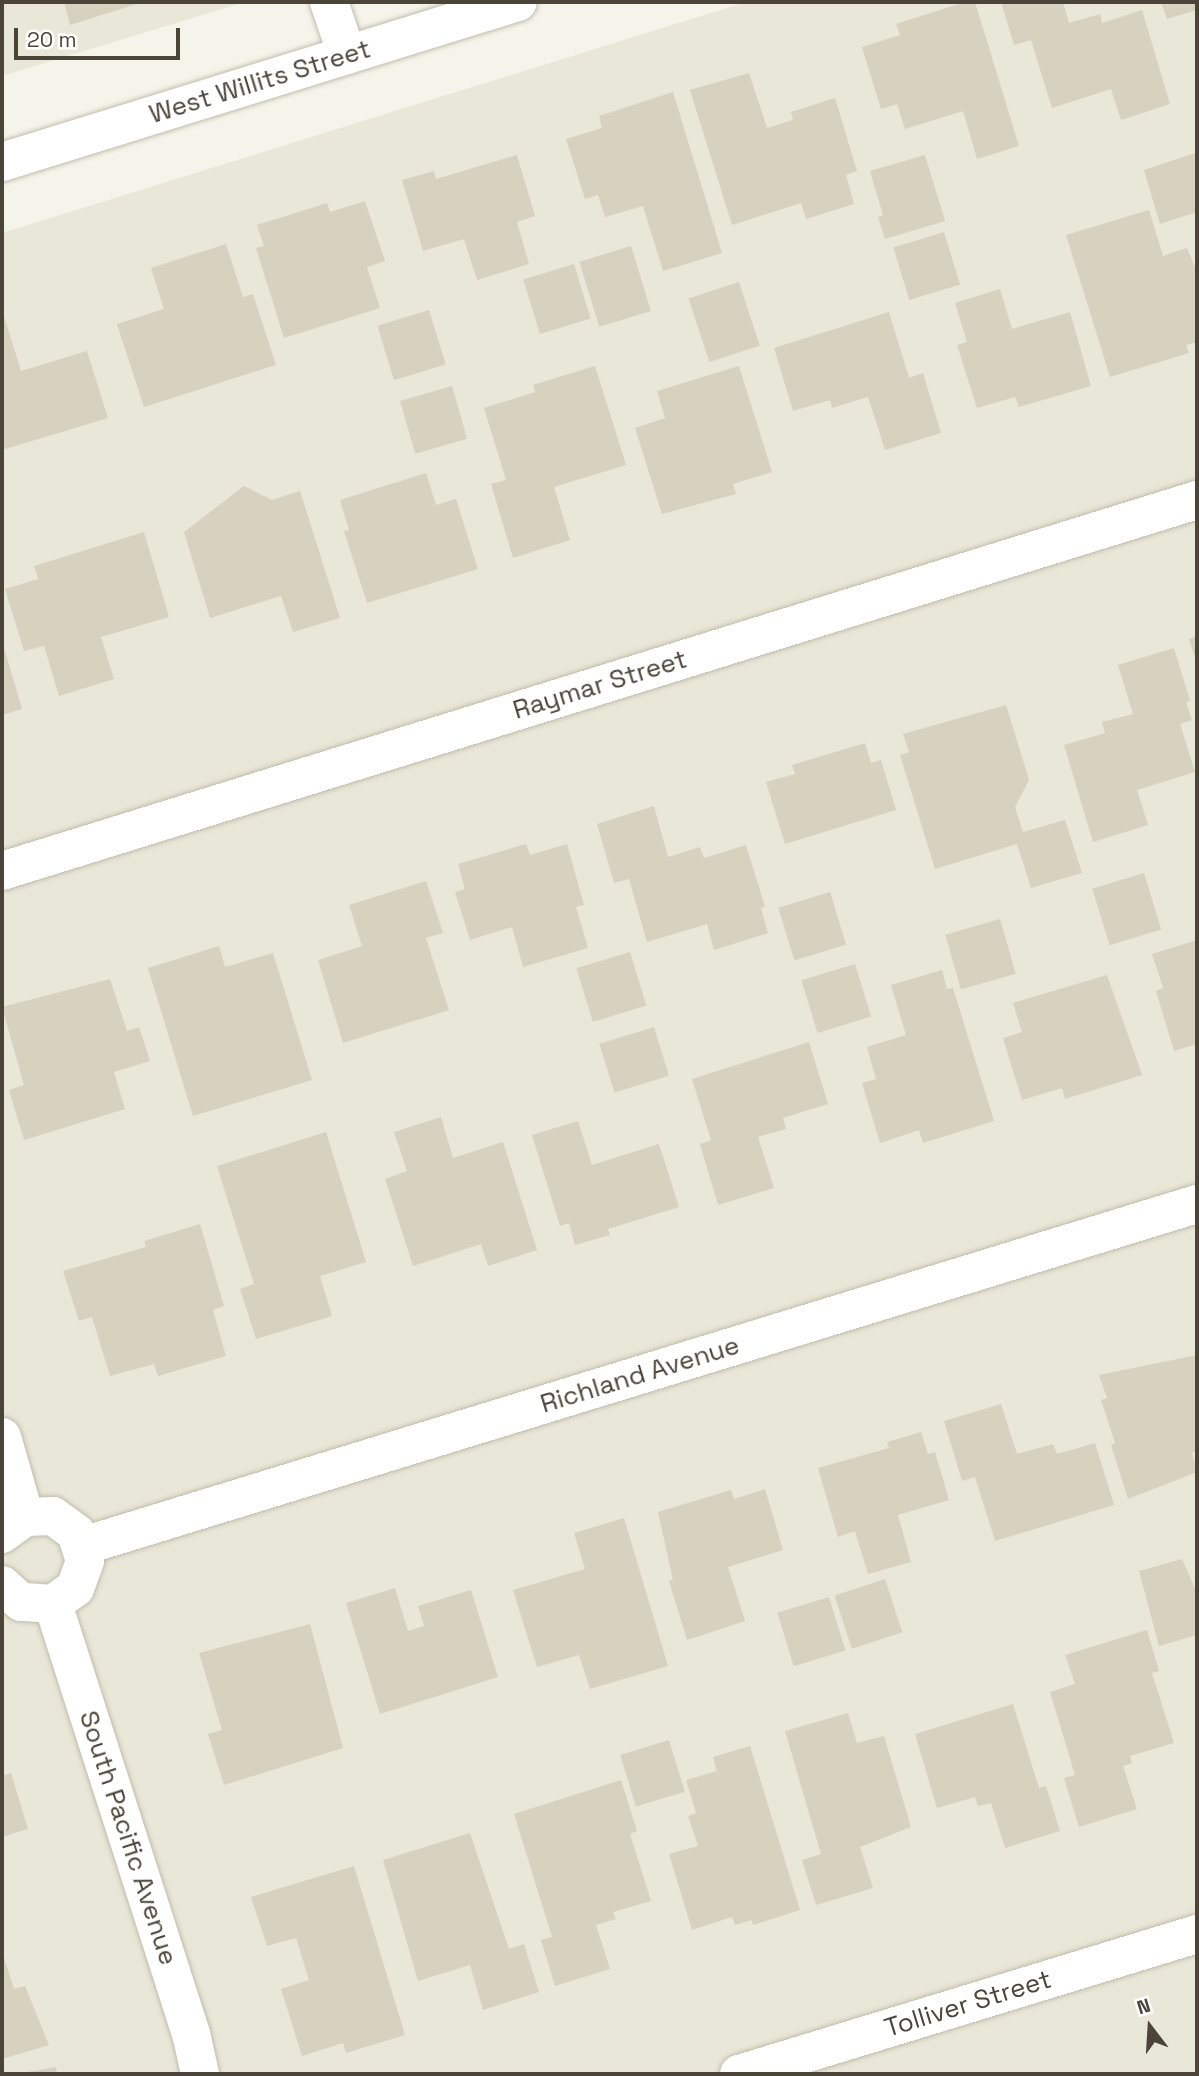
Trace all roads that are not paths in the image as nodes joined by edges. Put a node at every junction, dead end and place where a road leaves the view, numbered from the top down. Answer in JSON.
{"nodes":[{"id":1,"x":330,"y":2,"type":"edge"},
{"id":2,"x":518,"y":2,"type":"edge"},
{"id":3,"x":346,"y":55,"type":"junction"},
{"id":4,"x":2,"y":162,"type":"edge"},
{"id":5,"x":1197,"y":500,"type":"edge"},
{"id":6,"x":2,"y":871,"type":"edge"},
{"id":7,"x":1197,"y":1204,"type":"edge"},
{"id":8,"x":2,"y":1437,"type":"edge"},
{"id":9,"x":14,"y":1526,"type":"edge"},
{"id":10,"x":83,"y":1546,"type":"junction"},
{"id":11,"x":2,"y":1584,"type":"edge"},
{"id":12,"x":53,"y":1604,"type":"junction"},
{"id":13,"x":1197,"y":1934,"type":"edge"},
{"id":14,"x":200,"y":2074,"type":"edge"},
{"id":15,"x":738,"y":2074,"type":"edge"}],
"edges":[{"from":1,"to":3,"type":"street"},
{"from":2,"to":3,"type":"street","name":"West Willits Street"},
{"from":3,"to":4,"type":"street","name":"West Willits Street"},
{"from":5,"to":6,"type":"street","name":"Raymar Street"},
{"from":7,"to":10,"type":"street","name":"Richland Avenue"},
{"from":8,"to":9,"type":"street"},
{"from":9,"to":10,"type":"street"},
{"from":10,"to":12,"type":"street"},
{"from":11,"to":12,"type":"street"},
{"from":12,"to":14,"type":"street","name":"South Pacific Avenue"},
{"from":13,"to":15,"type":"street","name":"Tolliver Street"}]}
